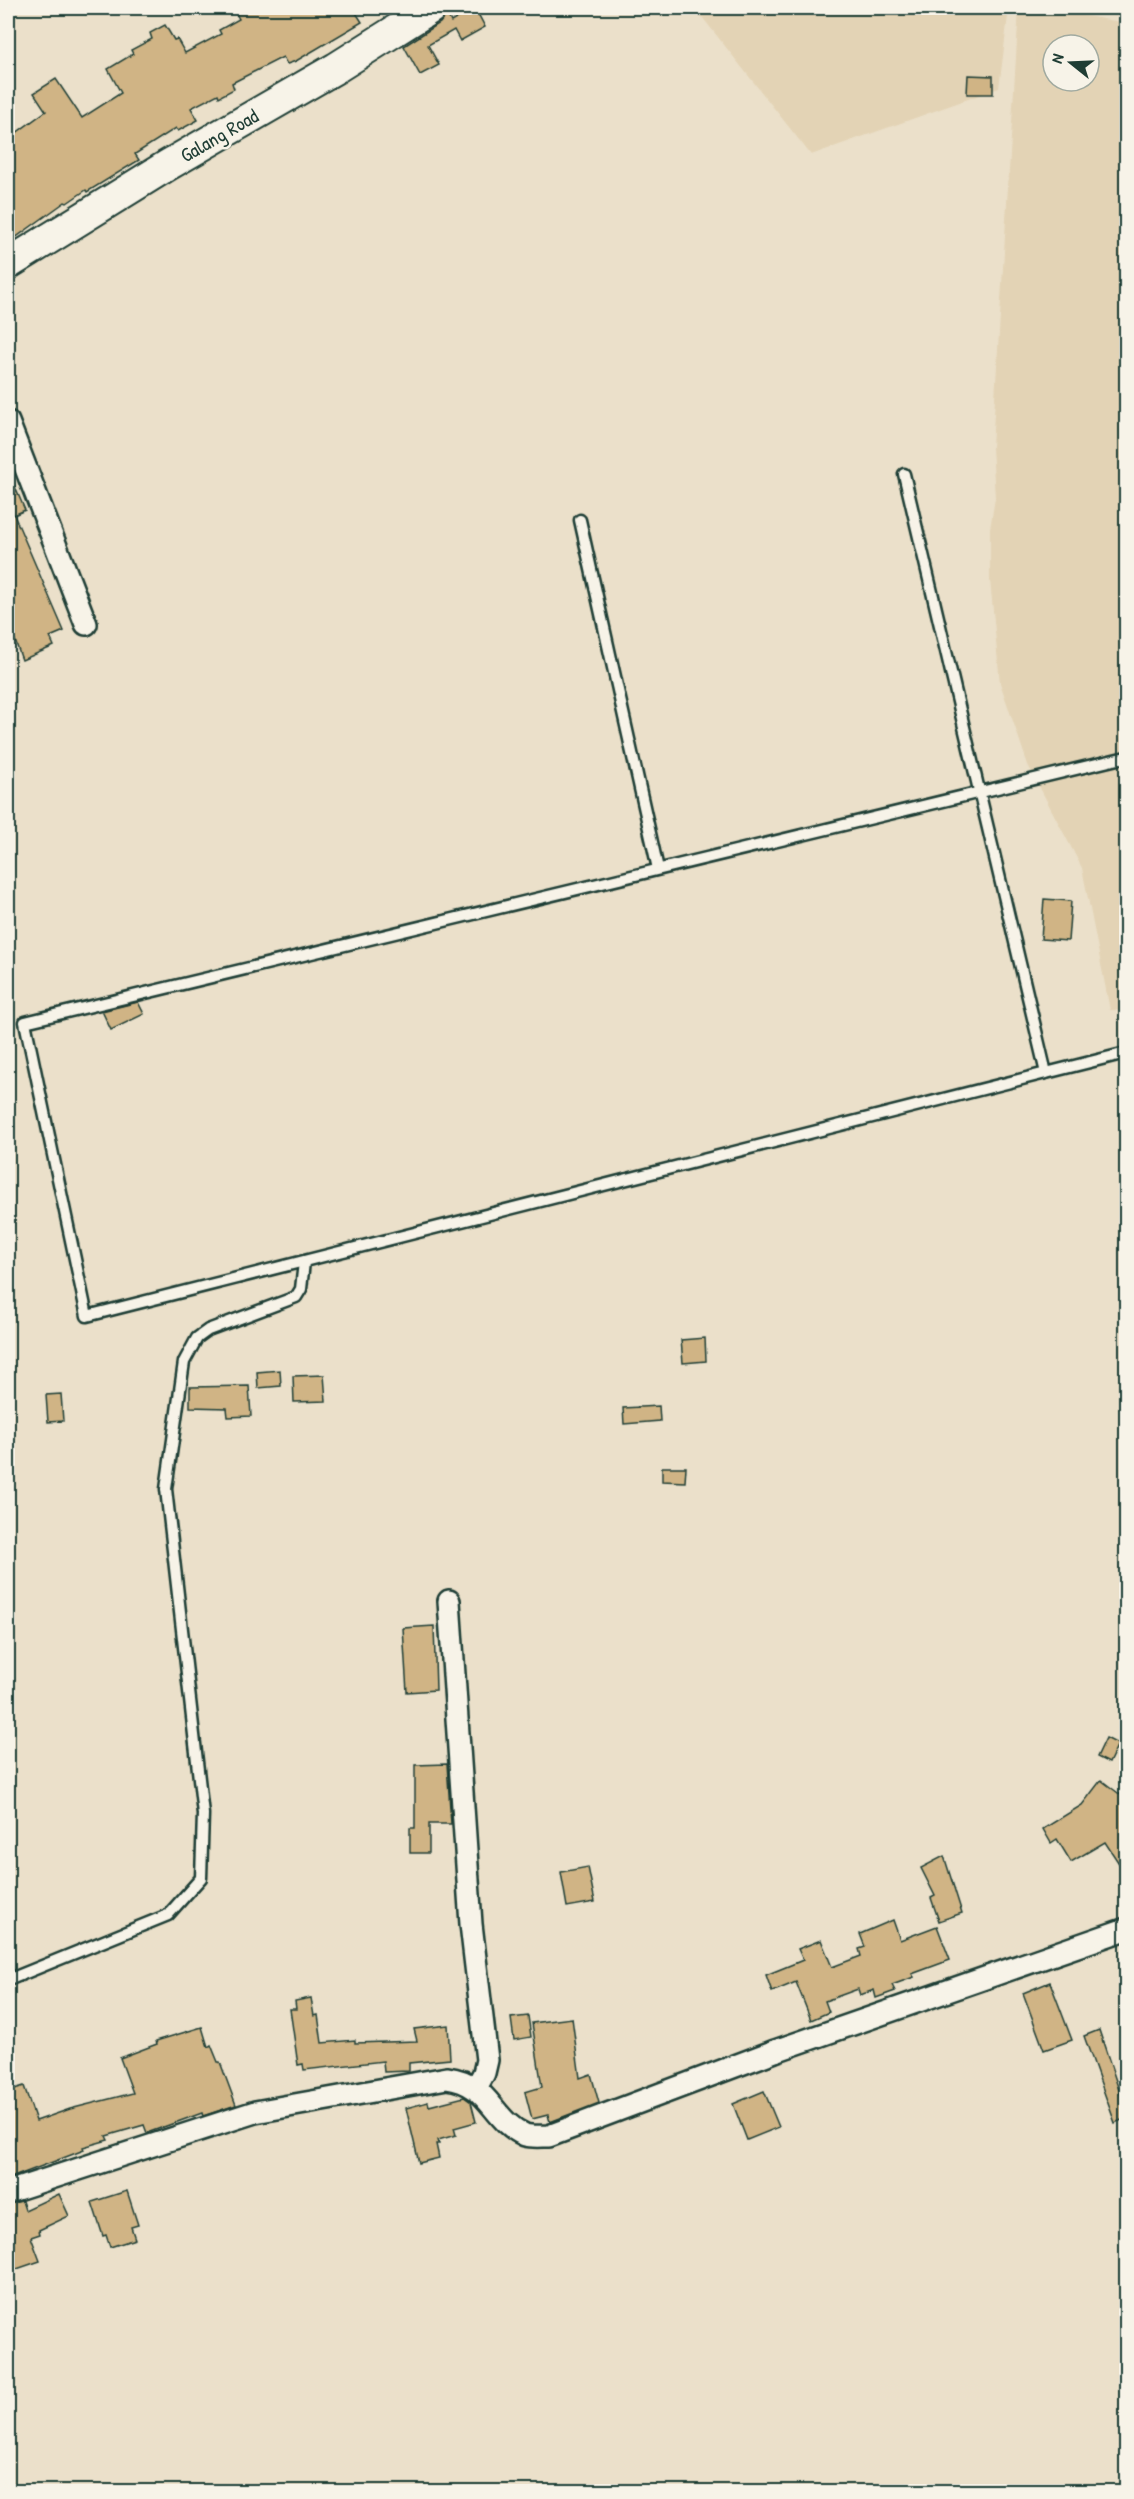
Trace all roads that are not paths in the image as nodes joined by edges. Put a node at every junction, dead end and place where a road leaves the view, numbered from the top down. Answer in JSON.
{"nodes":[{"id":1,"x":431,"y":8,"type":"edge"},
{"id":2,"x":8,"y":264,"type":"edge"},
{"id":3,"x":8,"y":422,"type":"edge"},
{"id":4,"x":904,"y":474,"type":"dead end"},
{"id":5,"x":580,"y":520,"type":"dead end"},
{"id":6,"x":86,"y":624,"type":"dead end"},
{"id":7,"x":1126,"y":757,"type":"edge"},
{"id":8,"x":981,"y":790,"type":"junction"},
{"id":9,"x":658,"y":869,"type":"junction"},
{"id":10,"x":1126,"y":1053,"type":"edge"},
{"id":11,"x":1046,"y":1073,"type":"junction"},
{"id":12,"x":304,"y":1262,"type":"junction"},
{"id":13,"x":449,"y":1601,"type":"dead end"},
{"id":14,"x":1126,"y":1929,"type":"edge"},
{"id":15,"x":8,"y":1980,"type":"edge"},
{"id":16,"x":476,"y":2088,"type":"junction"},
{"id":17,"x":8,"y":2192,"type":"edge"}],
"edges":[{"from":1,"to":2,"type":"street","name":"Galang Road"},
{"from":3,"to":6,"type":"street"},
{"from":4,"to":8,"type":"lane"},
{"from":5,"to":9,"type":"lane"},
{"from":7,"to":8,"type":"lane"},
{"from":8,"to":9,"type":"lane"},
{"from":8,"to":11,"type":"lane"},
{"from":9,"to":12,"type":"lane"},
{"from":10,"to":11,"type":"lane"},
{"from":11,"to":12,"type":"lane"},
{"from":12,"to":15,"type":"lane"},
{"from":13,"to":16,"type":"street"},
{"from":14,"to":16,"type":"street"},
{"from":16,"to":17,"type":"street"}]}
